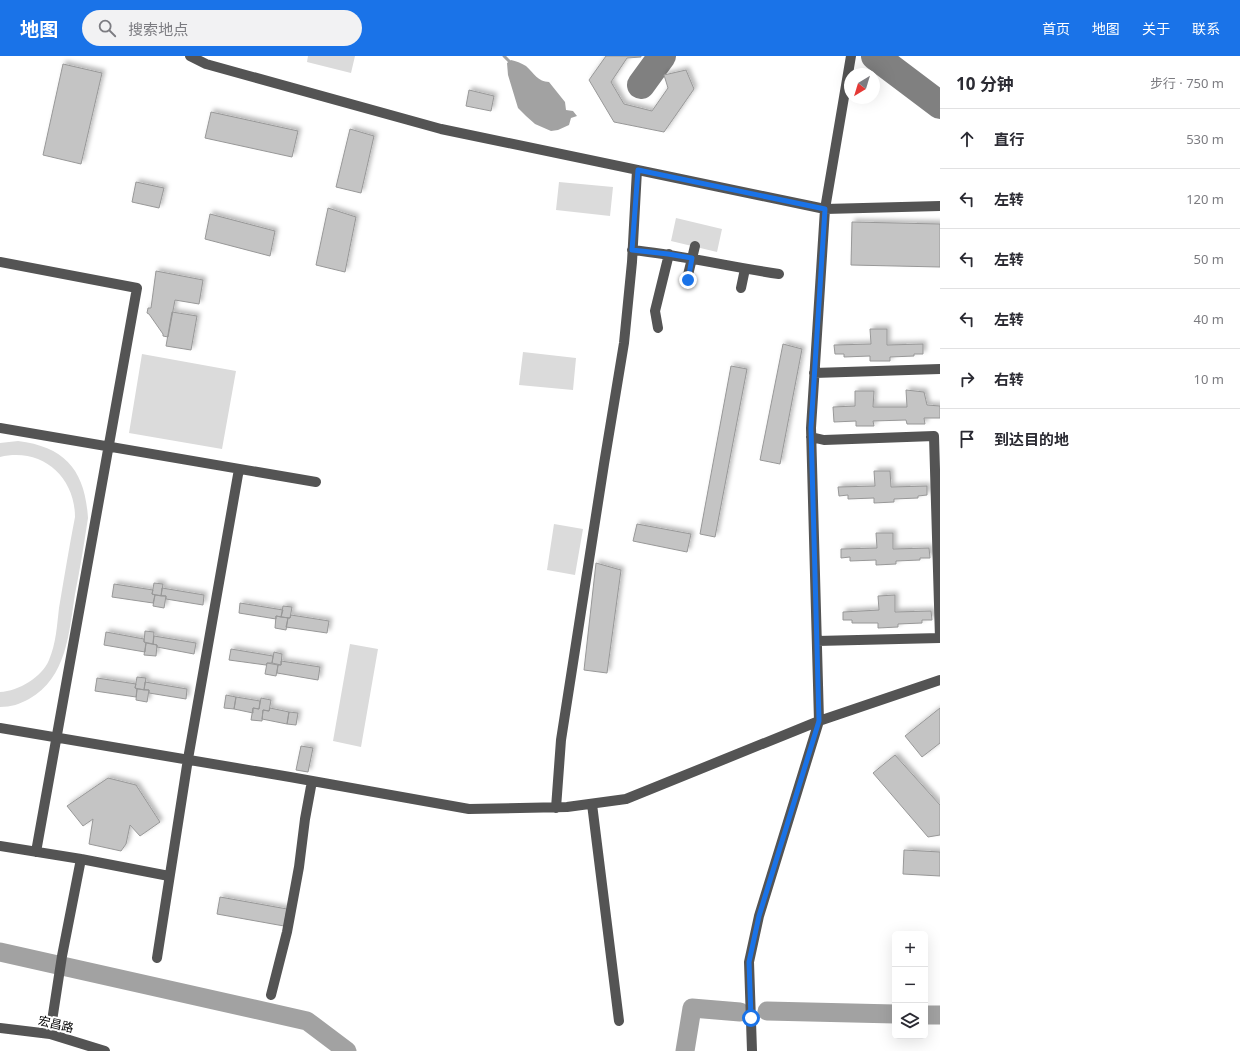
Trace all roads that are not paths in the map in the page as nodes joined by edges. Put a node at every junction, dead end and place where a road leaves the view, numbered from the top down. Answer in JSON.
{"nodes":[{"id":1,"x":190,"y":56,"type":"edge"},
{"id":2,"x":851,"y":56,"type":"edge"},
{"id":3,"x":638,"y":170,"type":"junction"},
{"id":4,"x":940,"y":206,"type":"edge"},
{"id":5,"x":825,"y":209,"type":"junction"},
{"id":6,"x":695,"y":246,"type":"dead end"},
{"id":7,"x":632,"y":250,"type":"junction"},
{"id":8,"x":668,"y":254,"type":"junction"},
{"id":9,"x":692,"y":258,"type":"junction"},
{"id":10,"x":0,"y":262,"type":"edge"},
{"id":11,"x":745,"y":269,"type":"junction"},
{"id":12,"x":779,"y":274,"type":"dead end"},
{"id":13,"x":688,"y":280,"type":"dead end"},
{"id":14,"x":741,"y":288,"type":"dead end"},
{"id":15,"x":658,"y":328,"type":"dead end"},
{"id":16,"x":940,"y":369,"type":"edge"},
{"id":17,"x":814,"y":373,"type":"junction"},
{"id":18,"x":0,"y":428,"type":"edge"},
{"id":19,"x":937,"y":436,"type":"edge"},
{"id":20,"x":811,"y":437,"type":"junction"},
{"id":21,"x":108,"y":446,"type":"junction"},
{"id":22,"x":239,"y":469,"type":"junction"},
{"id":23,"x":316,"y":482,"type":"dead end"},
{"id":24,"x":817,"y":641,"type":"junction"},
{"id":25,"x":940,"y":680,"type":"edge"},
{"id":26,"x":819,"y":721,"type":"junction"},
{"id":27,"x":0,"y":728,"type":"edge"},
{"id":28,"x":57,"y":737,"type":"junction"},
{"id":29,"x":188,"y":759,"type":"junction"},
{"id":30,"x":312,"y":781,"type":"junction"},
{"id":31,"x":592,"y":804,"type":"junction"},
{"id":32,"x":556,"y":808,"type":"junction"},
{"id":33,"x":0,"y":846,"type":"edge"},
{"id":34,"x":36,"y":852,"type":"junction"},
{"id":35,"x":81,"y":859,"type":"junction"},
{"id":36,"x":169,"y":876,"type":"junction"},
{"id":37,"x":157,"y":958,"type":"dead end"},
{"id":38,"x":271,"y":995,"type":"dead end"},
{"id":39,"x":619,"y":1021,"type":"dead end"},
{"id":40,"x":0,"y":1028,"type":"edge"},
{"id":41,"x":50,"y":1034,"type":"junction"},
{"id":42,"x":105,"y":1051,"type":"edge"},
{"id":43,"x":752,"y":1051,"type":"edge"}],
"edges":[{"from":1,"to":3,"type":"street"},
{"from":2,"to":5,"type":"street"},
{"from":3,"to":5,"type":"street"},
{"from":3,"to":7,"type":"street"},
{"from":4,"to":5,"type":"street"},
{"from":5,"to":17,"type":"street"},
{"from":6,"to":9,"type":"street"},
{"from":7,"to":8,"type":"street"},
{"from":7,"to":32,"type":"street"},
{"from":8,"to":9,"type":"street"},
{"from":8,"to":15,"type":"street"},
{"from":9,"to":11,"type":"street"},
{"from":9,"to":13,"type":"street"},
{"from":10,"to":21,"type":"street"},
{"from":11,"to":12,"type":"street"},
{"from":11,"to":14,"type":"street"},
{"from":16,"to":17,"type":"street"},
{"from":17,"to":20,"type":"street"},
{"from":18,"to":21,"type":"street"},
{"from":19,"to":20,"type":"street"},
{"from":19,"to":24,"type":"street"},
{"from":20,"to":24,"type":"street"},
{"from":21,"to":22,"type":"street"},
{"from":21,"to":28,"type":"street"},
{"from":22,"to":23,"type":"street"},
{"from":22,"to":29,"type":"street"},
{"from":24,"to":26,"type":"street"},
{"from":25,"to":26,"type":"street"},
{"from":26,"to":31,"type":"street"},
{"from":26,"to":43,"type":"street"},
{"from":27,"to":28,"type":"street"},
{"from":28,"to":29,"type":"street"},
{"from":28,"to":34,"type":"street"},
{"from":29,"to":30,"type":"street"},
{"from":29,"to":36,"type":"street"},
{"from":30,"to":32,"type":"street"},
{"from":30,"to":38,"type":"street"},
{"from":31,"to":32,"type":"street"},
{"from":31,"to":39,"type":"street"},
{"from":33,"to":34,"type":"street"},
{"from":34,"to":35,"type":"street"},
{"from":35,"to":36,"type":"street"},
{"from":35,"to":41,"type":"street"},
{"from":36,"to":37,"type":"street"},
{"from":40,"to":41,"type":"street","name":"宏昌路"},
{"from":41,"to":42,"type":"street","name":"宏昌路"}]}
